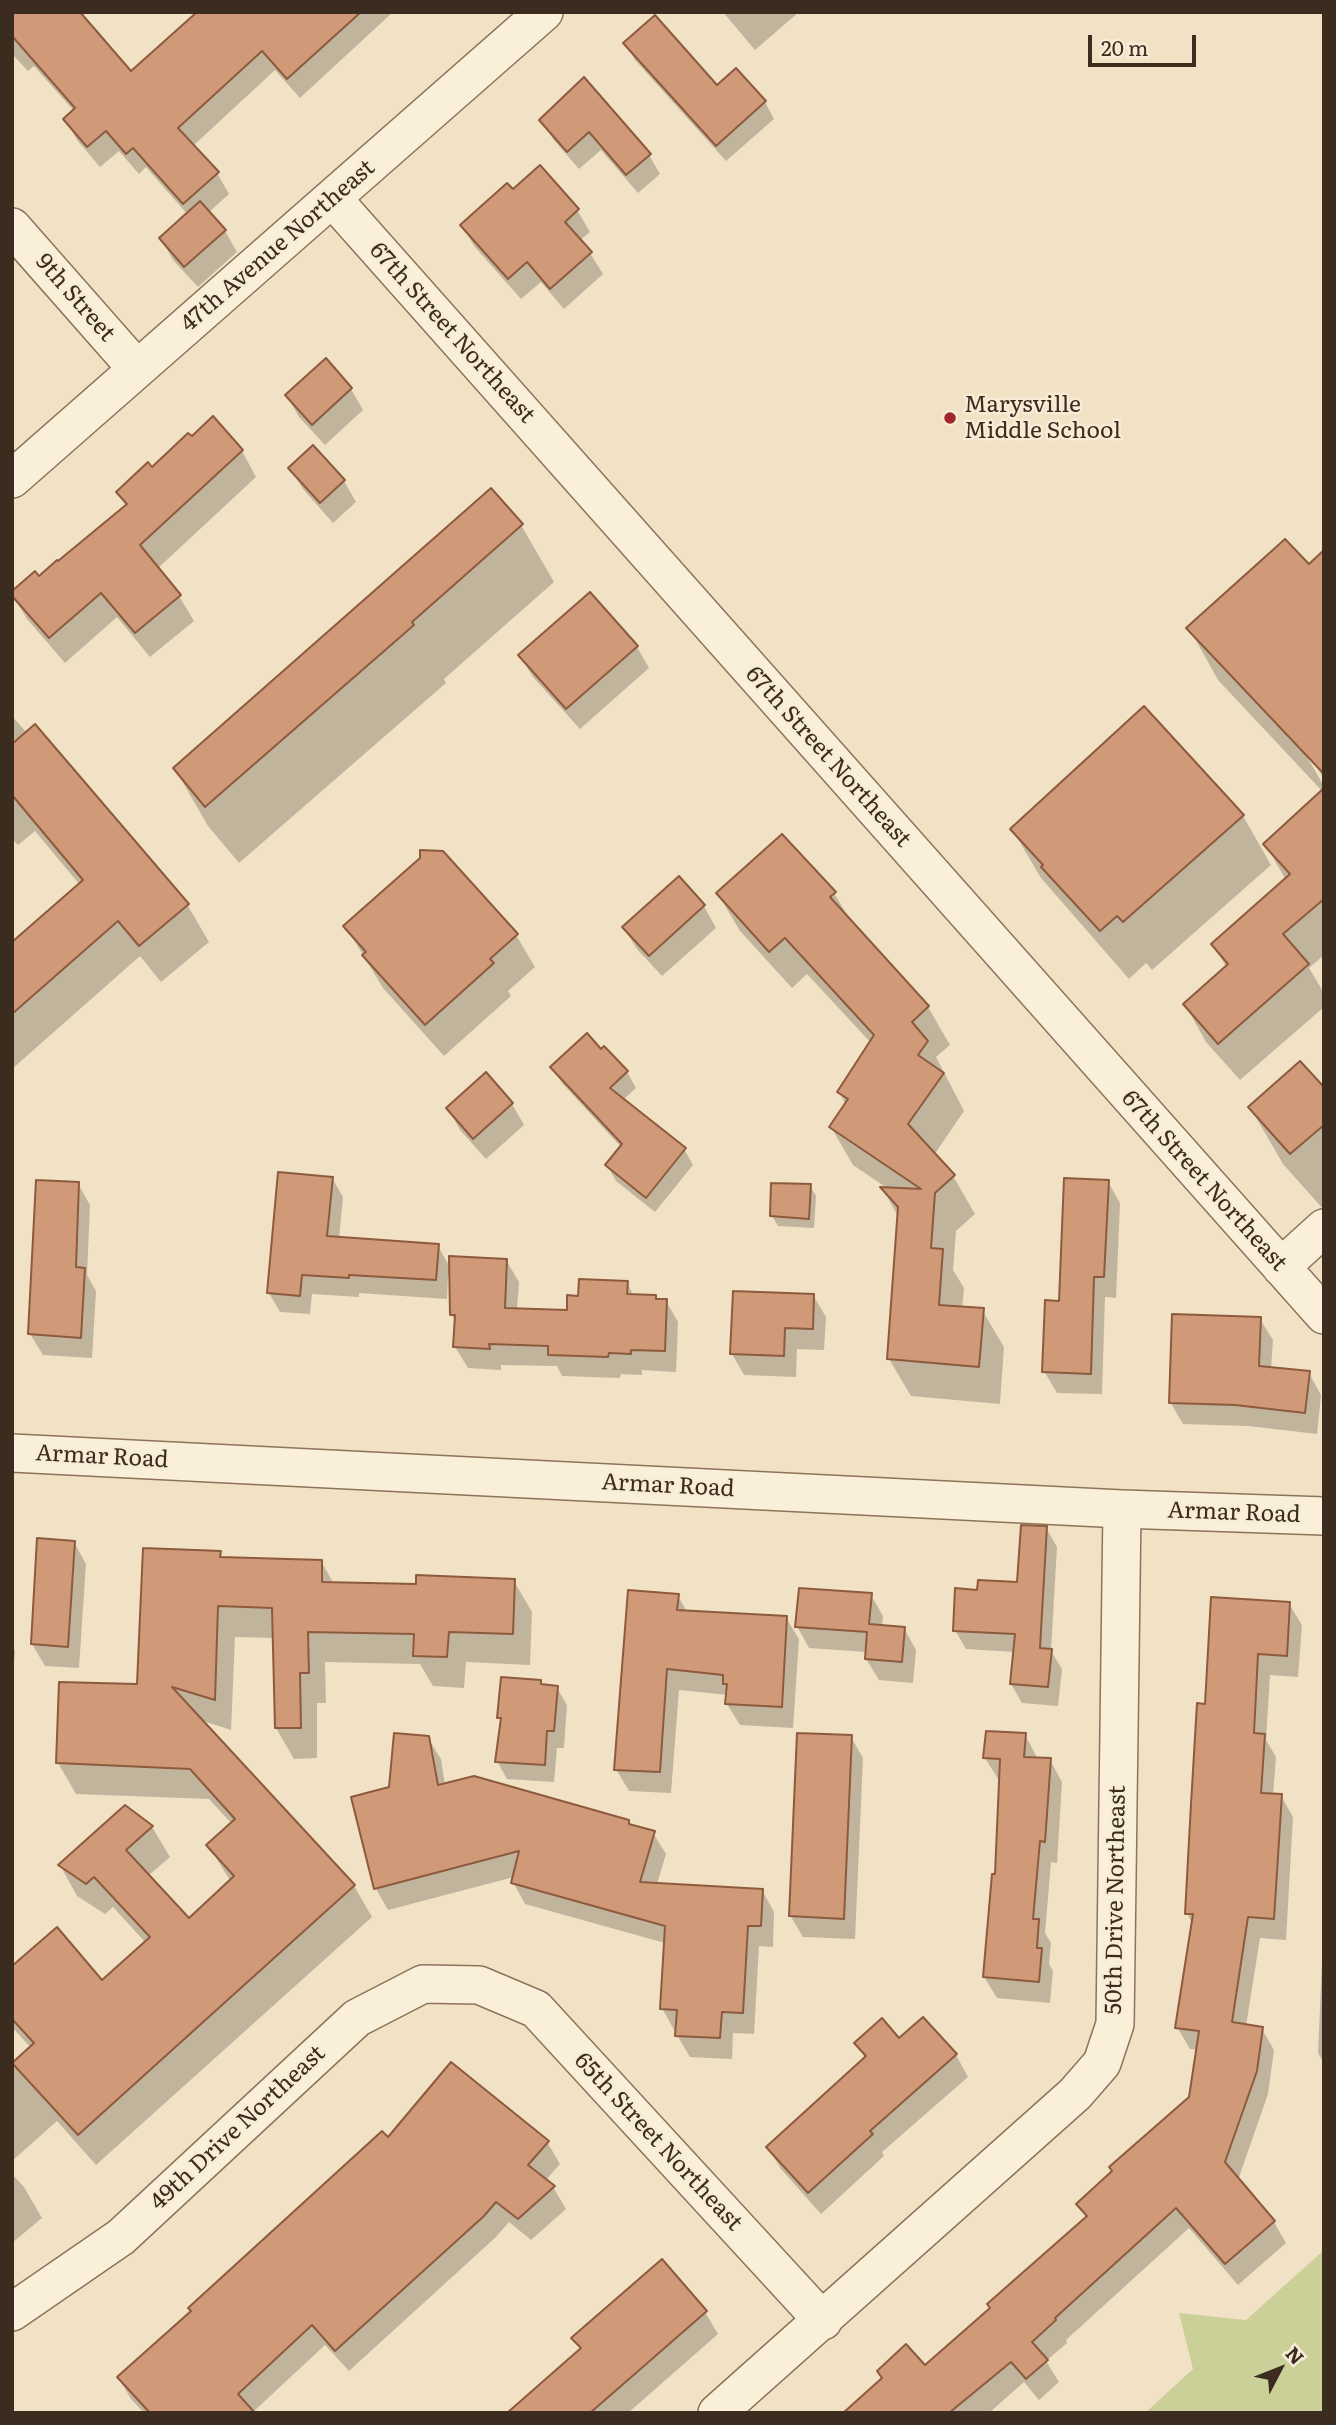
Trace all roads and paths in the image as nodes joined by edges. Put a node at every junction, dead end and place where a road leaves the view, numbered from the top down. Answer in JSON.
{"nodes":[{"id":1,"x":544,"y":12,"type":"edge"},
{"id":2,"x":332,"y":198,"type":"junction"},
{"id":3,"x":12,"y":227,"type":"edge"},
{"id":4,"x":138,"y":369,"type":"junction"},
{"id":5,"x":12,"y":479,"type":"edge"},
{"id":6,"x":1324,"y":1228,"type":"edge"},
{"id":7,"x":1281,"y":1267,"type":"junction"},
{"id":8,"x":1324,"y":1315,"type":"edge"},
{"id":9,"x":12,"y":1453,"type":"edge"},
{"id":10,"x":1122,"y":1509,"type":"junction"},
{"id":11,"x":1324,"y":1516,"type":"edge"},
{"id":12,"x":479,"y":1984,"type":"joint"},
{"id":13,"x":12,"y":2312,"type":"edge"},
{"id":14,"x":822,"y":2321,"type":"junction"},
{"id":15,"x":717,"y":2413,"type":"edge"}],
"edges":[{"from":1,"to":2,"type":"street","name":"47th Avenue Northeast"},
{"from":2,"to":4,"type":"street","name":"47th Avenue Northeast"},
{"from":2,"to":7,"type":"street","name":"67th Street Northeast"},
{"from":3,"to":4,"type":"street","name":"9th Street"},
{"from":4,"to":5,"type":"street","name":"47th Avenue Northeast"},
{"from":6,"to":7,"type":"street"},
{"from":7,"to":8,"type":"street","name":"67th Street Northeast"},
{"from":9,"to":10,"type":"street","name":"Armar Road"},
{"from":10,"to":11,"type":"street","name":"Armar Road"},
{"from":10,"to":14,"type":"street","name":"50th Drive Northeast"},
{"from":12,"to":13,"type":"street","name":"49th Drive Northeast"},
{"from":12,"to":14,"type":"street","name":"65th Street Northeast"},
{"from":14,"to":15,"type":"street","name":"50th Drive Northeast"}]}
